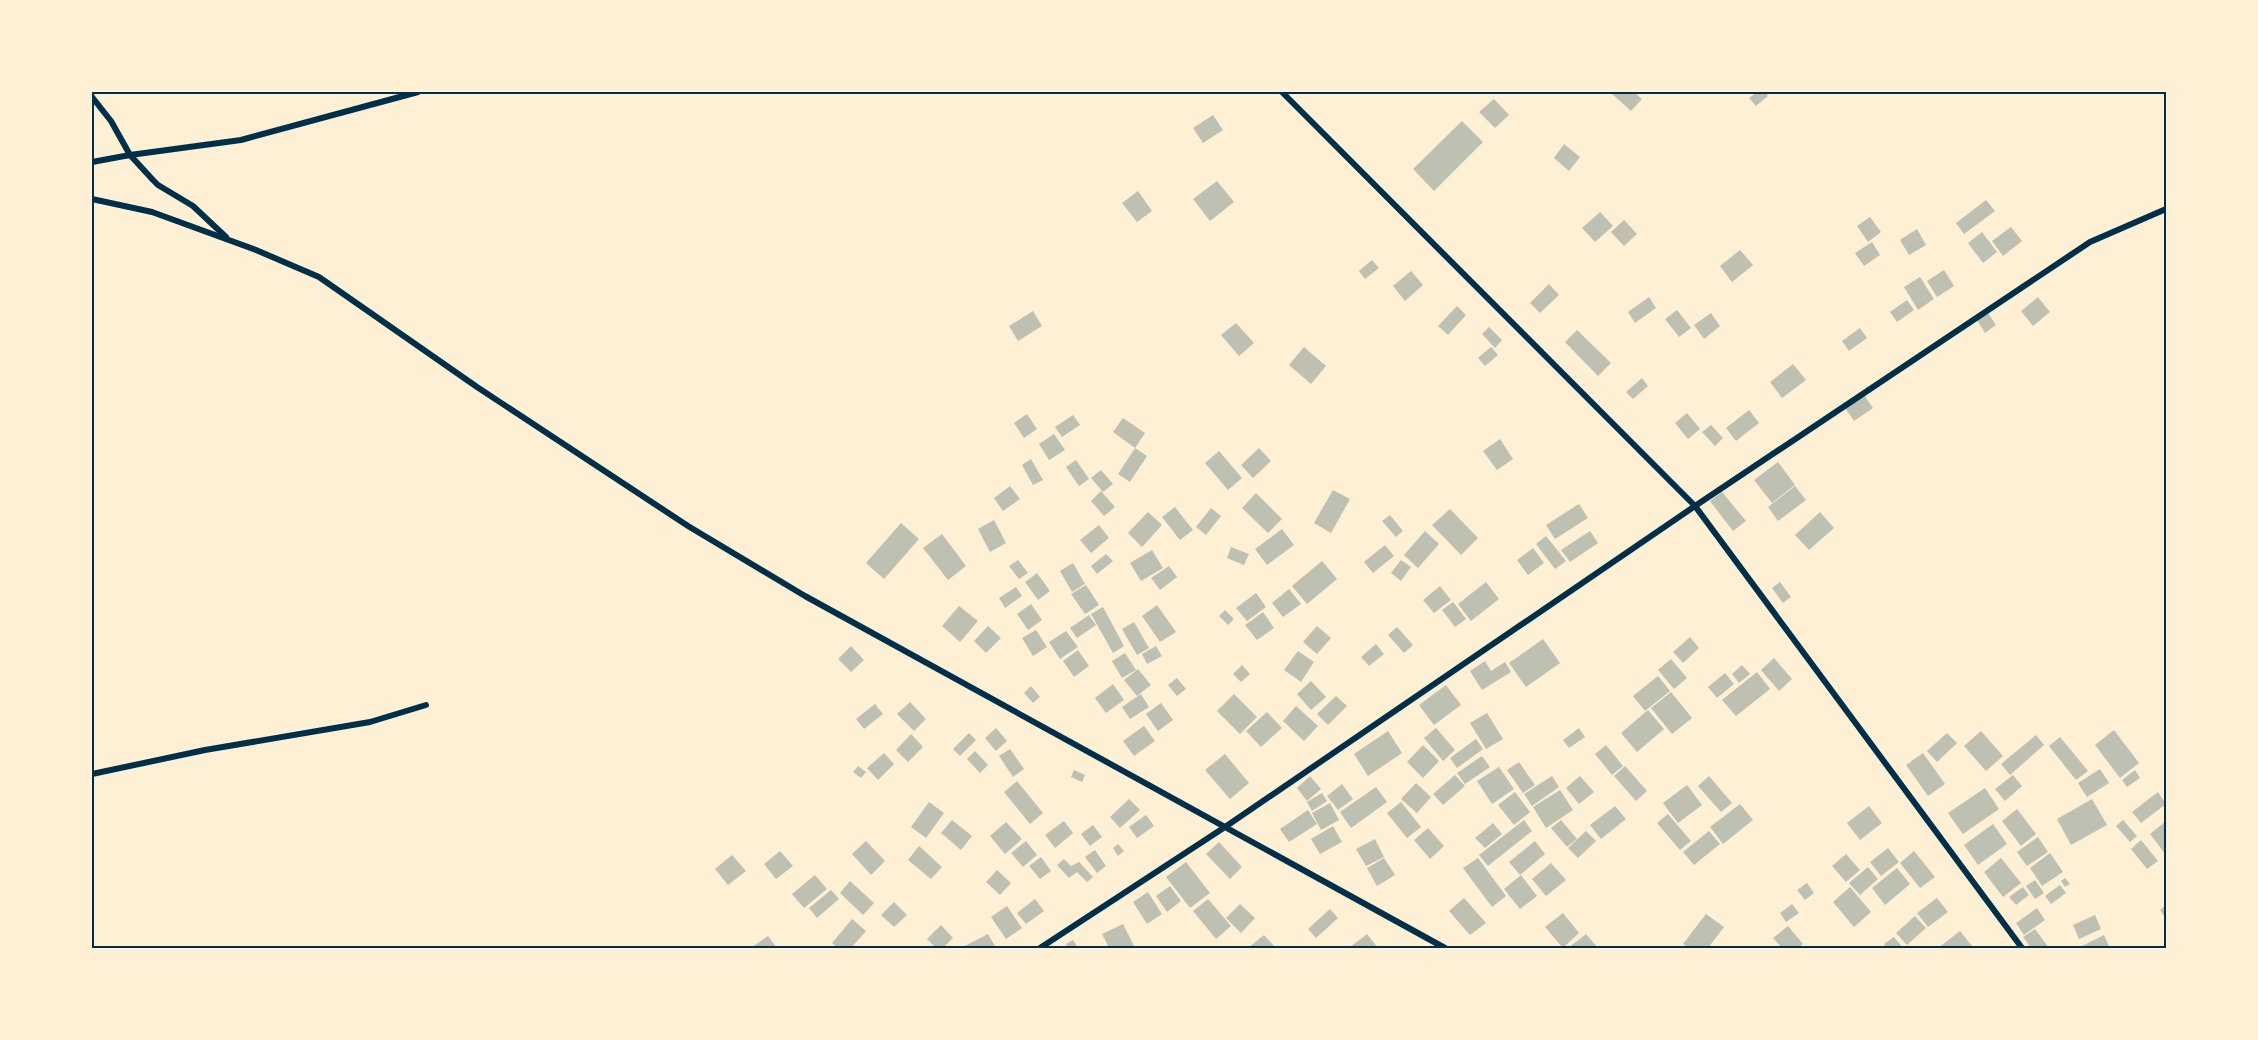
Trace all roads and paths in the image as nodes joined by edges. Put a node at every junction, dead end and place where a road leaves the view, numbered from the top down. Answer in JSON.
{"nodes":[{"id":1,"x":418,"y":92,"type":"edge"},
{"id":2,"x":1282,"y":92,"type":"edge"},
{"id":3,"x":92,"y":97,"type":"edge"},
{"id":4,"x":130,"y":155,"type":"junction"},
{"id":5,"x":92,"y":162,"type":"edge"},
{"id":6,"x":92,"y":199,"type":"edge"},
{"id":7,"x":2166,"y":208,"type":"edge"},
{"id":8,"x":228,"y":240,"type":"junction"},
{"id":9,"x":1695,"y":506,"type":"junction"},
{"id":10,"x":426,"y":705,"type":"dead end"},
{"id":11,"x":92,"y":774,"type":"edge"},
{"id":12,"x":1225,"y":827,"type":"junction"},
{"id":13,"x":1040,"y":948,"type":"edge"},
{"id":14,"x":1445,"y":948,"type":"edge"},
{"id":15,"x":2022,"y":948,"type":"edge"}],
"edges":[{"from":1,"to":4,"type":"street"},
{"from":2,"to":9,"type":"street"},
{"from":3,"to":4,"type":"street"},
{"from":4,"to":5,"type":"street"},
{"from":4,"to":8,"type":"street"},
{"from":6,"to":8,"type":"street"},
{"from":7,"to":9,"type":"street"},
{"from":8,"to":12,"type":"street"},
{"from":9,"to":12,"type":"street"},
{"from":9,"to":15,"type":"street"},
{"from":10,"to":11,"type":"street"},
{"from":12,"to":13,"type":"street"},
{"from":12,"to":14,"type":"street"}]}
